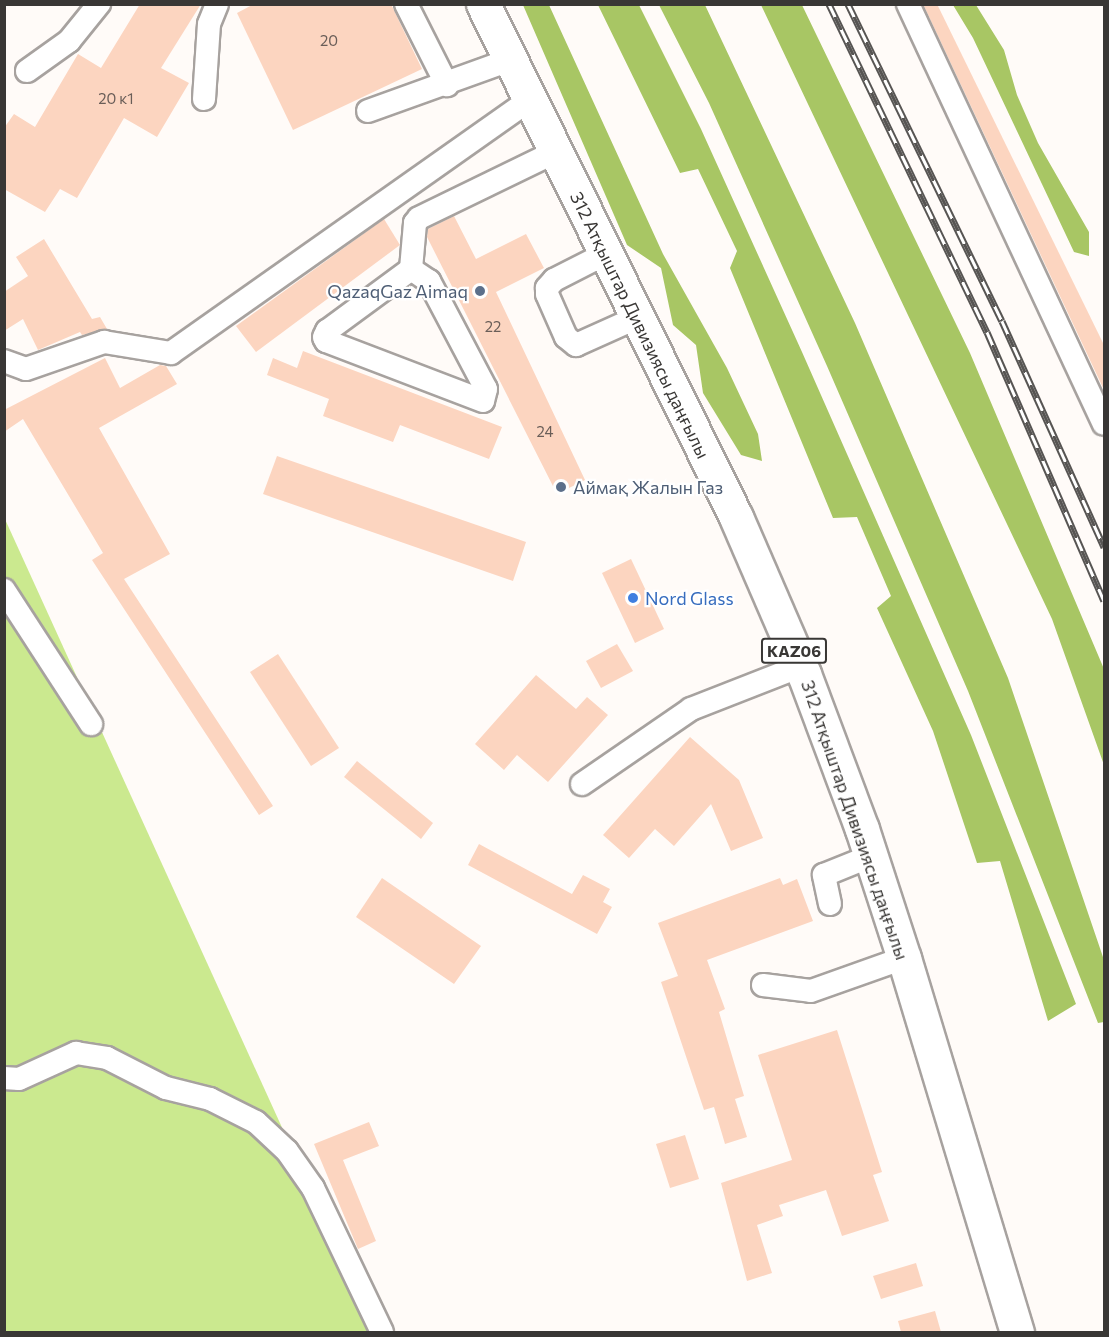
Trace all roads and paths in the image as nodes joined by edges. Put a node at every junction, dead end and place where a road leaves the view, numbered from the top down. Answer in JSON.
{"nodes":[{"id":1,"x":99,"y":4,"type":"edge"},
{"id":2,"x":217,"y":4,"type":"edge"},
{"id":3,"x":406,"y":4,"type":"edge"},
{"id":4,"x":483,"y":4,"type":"edge"},
{"id":5,"x":908,"y":4,"type":"edge"},
{"id":6,"x":510,"y":60,"type":"junction"},
{"id":7,"x":27,"y":71,"type":"dead end"},
{"id":8,"x":447,"y":85,"type":"junction"},
{"id":9,"x":204,"y":99,"type":"dead end"},
{"id":10,"x":530,"y":100,"type":"junction"},
{"id":11,"x":368,"y":111,"type":"dead end"},
{"id":12,"x":555,"y":152,"type":"junction"},
{"id":13,"x":605,"y":254,"type":"junction"},
{"id":14,"x":411,"y":269,"type":"junction"},
{"id":15,"x":636,"y":318,"type":"junction"},
{"id":16,"x":4,"y":361,"type":"edge"},
{"id":17,"x":1104,"y":424,"type":"edge"},
{"id":18,"x":4,"y":590,"type":"edge"},
{"id":19,"x":801,"y":666,"type":"junction"},
{"id":20,"x":91,"y":724,"type":"dead end"},
{"id":21,"x":582,"y":784,"type":"dead end"},
{"id":22,"x":871,"y":856,"type":"junction"},
{"id":23,"x":830,"y":904,"type":"dead end"},
{"id":24,"x":904,"y":958,"type":"junction"},
{"id":25,"x":763,"y":986,"type":"dead end"},
{"id":26,"x":4,"y":1078,"type":"edge"},
{"id":27,"x":382,"y":1332,"type":"edge"},
{"id":28,"x":1017,"y":1332,"type":"edge"}],
"edges":[{"from":1,"to":7,"type":"lane"},
{"from":2,"to":9,"type":"lane"},
{"from":3,"to":8,"type":"lane"},
{"from":4,"to":6,"type":"highway","name":"312 Атқыштар Дивизиясы даңғылы","number":"KАZ06"},
{"from":5,"to":17,"type":"lane"},
{"from":6,"to":8,"type":"lane"},
{"from":6,"to":10,"type":"highway","name":"312 Атқыштар Дивизиясы даңғылы","number":"KАZ06"},
{"from":8,"to":11,"type":"lane"},
{"from":10,"to":12,"type":"highway","name":"312 Атқыштар Дивизиясы даңғылы","number":"KАZ06"},
{"from":10,"to":16,"type":"lane"},
{"from":12,"to":13,"type":"highway","name":"312 Атқыштар Дивизиясы даңғылы","number":"KАZ06"},
{"from":12,"to":14,"type":"lane"},
{"from":13,"to":15,"type":"highway","name":"312 Атқыштар Дивизиясы даңғылы","number":"KАZ06"},
{"from":13,"to":15,"type":"lane"},
{"from":14,"to":14,"type":"lane"},
{"from":15,"to":19,"type":"highway","name":"312 Атқыштар Дивизиясы даңғылы","number":"KАZ06"},
{"from":18,"to":20,"type":"lane"},
{"from":19,"to":21,"type":"lane"},
{"from":19,"to":22,"type":"highway","name":"312 Атқыштар Дивизиясы даңғылы","number":"KАZ06"},
{"from":22,"to":23,"type":"lane"},
{"from":22,"to":24,"type":"highway","name":"312 Атқыштар Дивизиясы даңғылы","number":"KАZ06"},
{"from":24,"to":25,"type":"lane"},
{"from":24,"to":28,"type":"highway","name":"312 Атқыштар Дивизиясы даңғылы","number":"KАZ06"},
{"from":26,"to":27,"type":"lane"}]}
